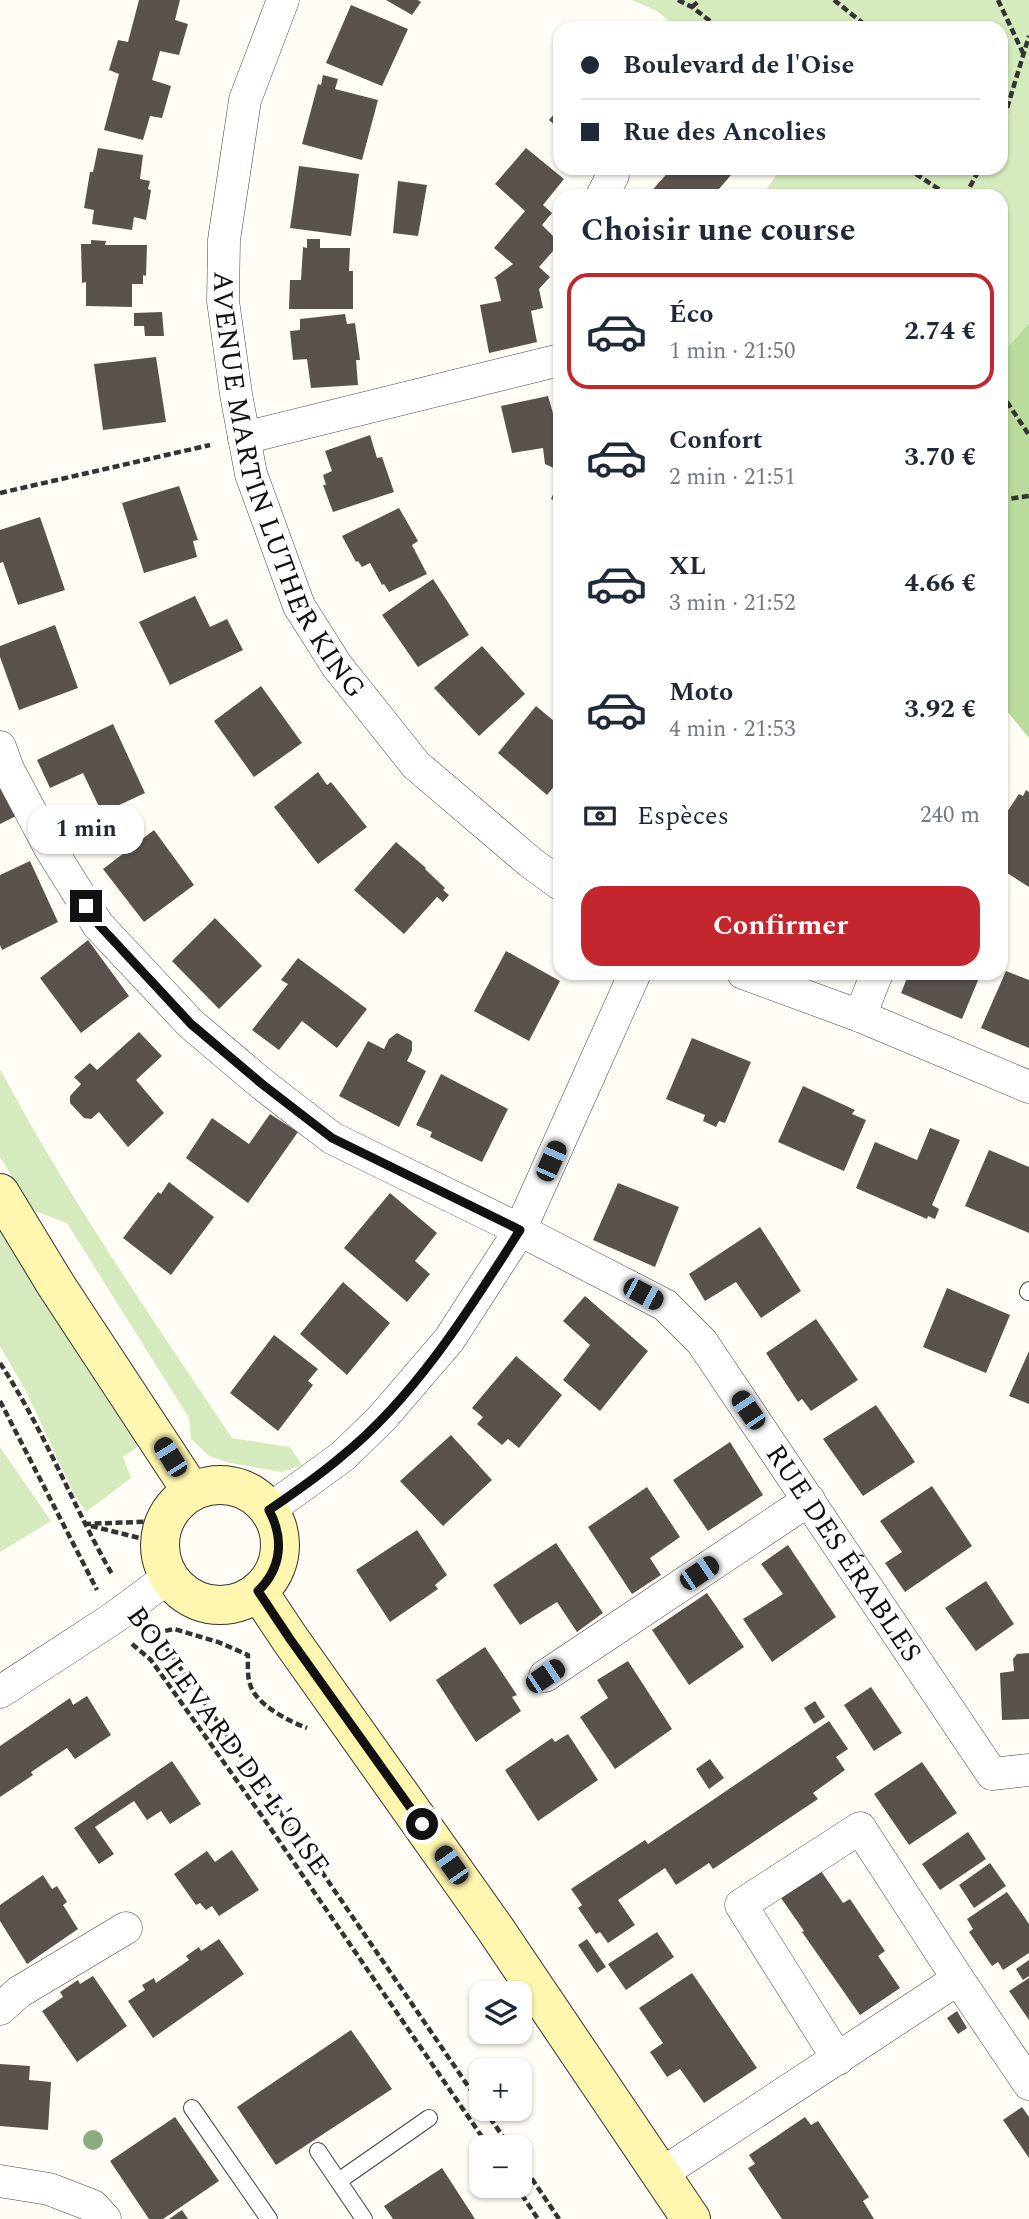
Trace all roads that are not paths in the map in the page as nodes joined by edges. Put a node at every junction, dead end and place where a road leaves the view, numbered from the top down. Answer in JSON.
{"nodes":[{"id":1,"x":283,"y":0,"type":"edge"},
{"id":2,"x":553,"y":362,"type":"edge"},
{"id":3,"x":244,"y":438,"type":"junction"},
{"id":4,"x":0,"y":747,"type":"edge"},
{"id":5,"x":553,"y":879,"type":"edge"},
{"id":6,"x":632,"y":980,"type":"edge"},
{"id":7,"x":762,"y":980,"type":"edge"},
{"id":8,"x":874,"y":980,"type":"edge"},
{"id":9,"x":860,"y":1017,"type":"junction"},
{"id":10,"x":1029,"y":1087,"type":"edge"},
{"id":11,"x":0,"y":1193,"type":"edge"},
{"id":12,"x":520,"y":1230,"type":"junction"},
{"id":13,"x":192,"y":1492,"type":"junction"},
{"id":14,"x":809,"y":1500,"type":"junction"},
{"id":15,"x":269,"y":1510,"type":"junction"},
{"id":16,"x":164,"y":1547,"type":"junction"},
{"id":17,"x":258,"y":1591,"type":"junction"},
{"id":18,"x":545,"y":1676,"type":"dead end"},
{"id":19,"x":0,"y":1692,"type":"edge"},
{"id":20,"x":1029,"y":1770,"type":"edge"},
{"id":21,"x":126,"y":1928,"type":"dead end"},
{"id":22,"x":958,"y":1979,"type":"junction"},
{"id":23,"x":0,"y":2009,"type":"edge"},
{"id":24,"x":838,"y":2059,"type":"junction"},
{"id":25,"x":1029,"y":2084,"type":"edge"},
{"id":26,"x":192,"y":2108,"type":"dead end"},
{"id":27,"x":429,"y":2118,"type":"dead end"},
{"id":28,"x":318,"y":2151,"type":"dead end"},
{"id":29,"x":661,"y":2174,"type":"junction"},
{"id":30,"x":340,"y":2180,"type":"junction"},
{"id":31,"x":0,"y":2181,"type":"edge"},
{"id":32,"x":105,"y":2219,"type":"edge"},
{"id":33,"x":269,"y":2219,"type":"edge"},
{"id":34,"x":365,"y":2219,"type":"edge"},
{"id":35,"x":691,"y":2219,"type":"edge"}],
"edges":[{"from":1,"to":3,"type":"street","name":"AVENUE MARTIN LUTHER KING"},
{"from":2,"to":3,"type":"street"},
{"from":3,"to":5,"type":"street","name":"AVENUE MARTIN LUTHER KING"},
{"from":4,"to":12,"type":"street","name":"RUE DES ÉRABLES"},
{"from":6,"to":12,"type":"street"},
{"from":7,"to":9,"type":"street"},
{"from":8,"to":9,"type":"street"},
{"from":9,"to":10,"type":"street"},
{"from":11,"to":13,"type":"main road"},
{"from":12,"to":14,"type":"street","name":"RUE DES ÉRABLES"},
{"from":12,"to":15,"type":"street"},
{"from":13,"to":15,"type":"main road"},
{"from":13,"to":16,"type":"main road"},
{"from":14,"to":18,"type":"street"},
{"from":14,"to":20,"type":"street","name":"RUE DES ÉRABLES"},
{"from":15,"to":17,"type":"main road"},
{"from":16,"to":17,"type":"main road"},
{"from":16,"to":19,"type":"street"},
{"from":17,"to":29,"type":"main road"},
{"from":21,"to":23,"type":"street"},
{"from":22,"to":24,"type":"street"},
{"from":22,"to":24,"type":"street"},
{"from":22,"to":25,"type":"street"},
{"from":24,"to":29,"type":"street"},
{"from":26,"to":33,"type":"lane"},
{"from":27,"to":30,"type":"lane"},
{"from":28,"to":30,"type":"lane"},
{"from":29,"to":35,"type":"main road"},
{"from":30,"to":34,"type":"lane"},
{"from":31,"to":32,"type":"street"}]}
